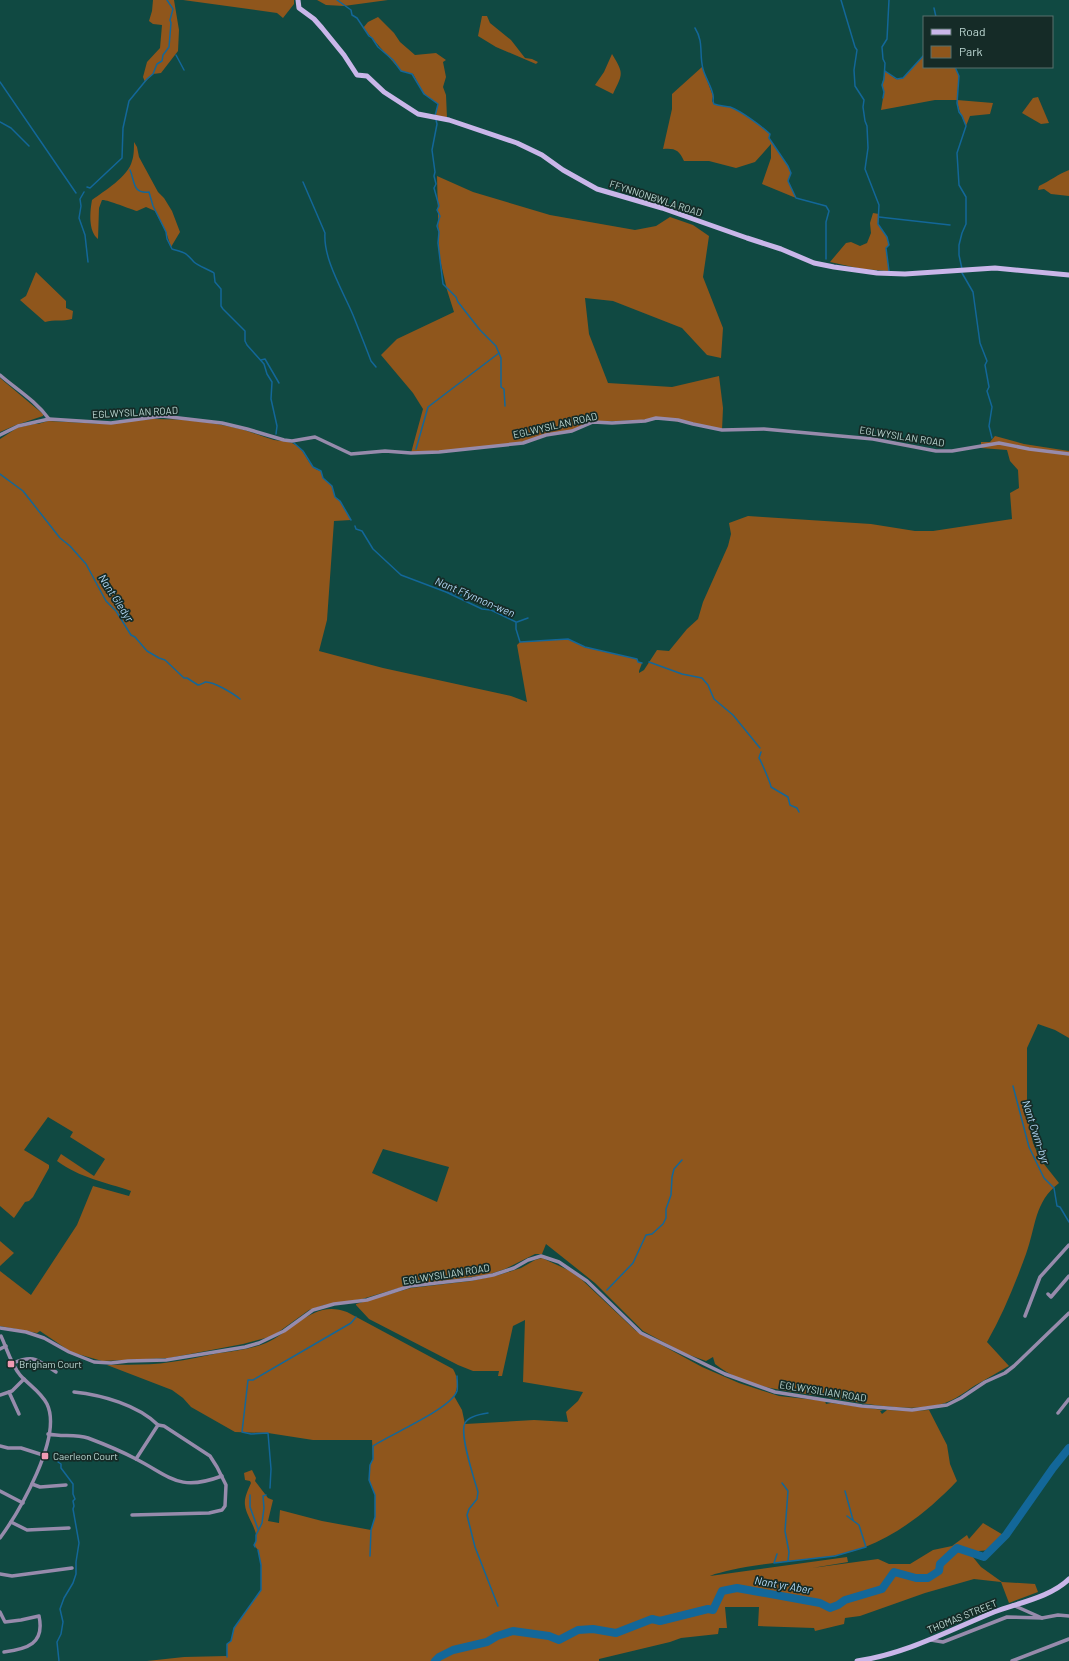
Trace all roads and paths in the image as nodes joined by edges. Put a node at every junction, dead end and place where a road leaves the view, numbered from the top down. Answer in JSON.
{"nodes":[{"id":1,"x":298,"y":0,"type":"edge"},
{"id":2,"x":1069,"y":275,"type":"edge"},
{"id":3,"x":0,"y":375,"type":"edge"},
{"id":4,"x":48,"y":419,"type":"junction"},
{"id":5,"x":0,"y":435,"type":"edge"},
{"id":6,"x":1069,"y":454,"type":"edge"},
{"id":7,"x":1069,"y":1246,"type":"edge"},
{"id":8,"x":1069,"y":1276,"type":"edge"},
{"id":9,"x":1048,"y":1294,"type":"dead end"},
{"id":10,"x":1069,"y":1313,"type":"edge"},
{"id":11,"x":1025,"y":1316,"type":"dead end"},
{"id":12,"x":0,"y":1328,"type":"edge"},
{"id":13,"x":1,"y":1336,"type":"dead end"},
{"id":14,"x":6,"y":1346,"type":"junction"},
{"id":15,"x":0,"y":1348,"type":"edge"},
{"id":16,"x":13,"y":1363,"type":"junction"},
{"id":17,"x":56,"y":1372,"type":"dead end"},
{"id":18,"x":24,"y":1379,"type":"junction"},
{"id":19,"x":9,"y":1392,"type":"junction"},
{"id":20,"x":74,"y":1392,"type":"dead end"},
{"id":21,"x":0,"y":1395,"type":"edge"},
{"id":22,"x":1069,"y":1400,"type":"edge"},
{"id":23,"x":1058,"y":1413,"type":"dead end"},
{"id":24,"x":19,"y":1414,"type":"dead end"},
{"id":25,"x":158,"y":1425,"type":"junction"},
{"id":26,"x":48,"y":1434,"type":"junction"},
{"id":27,"x":0,"y":1446,"type":"edge"},
{"id":28,"x":43,"y":1455,"type":"junction"},
{"id":29,"x":136,"y":1459,"type":"junction"},
{"id":30,"x":222,"y":1476,"type":"junction"},
{"id":31,"x":32,"y":1484,"type":"junction"},
{"id":32,"x":66,"y":1485,"type":"dead end"},
{"id":33,"x":0,"y":1491,"type":"edge"},
{"id":34,"x":23,"y":1503,"type":"junction"},
{"id":35,"x":132,"y":1515,"type":"dead end"},
{"id":36,"x":11,"y":1522,"type":"junction"},
{"id":37,"x":69,"y":1528,"type":"dead end"},
{"id":38,"x":0,"y":1538,"type":"edge"},
{"id":39,"x":72,"y":1568,"type":"dead end"},
{"id":40,"x":0,"y":1574,"type":"edge"},
{"id":41,"x":1069,"y":1579,"type":"edge"},
{"id":42,"x":1013,"y":1605,"type":"junction"},
{"id":43,"x":0,"y":1612,"type":"edge"},
{"id":44,"x":1069,"y":1616,"type":"edge"},
{"id":45,"x":1042,"y":1618,"type":"junction"},
{"id":46,"x":5,"y":1622,"type":"junction"},
{"id":47,"x":0,"y":1623,"type":"edge"},
{"id":48,"x":928,"y":1639,"type":"junction"},
{"id":49,"x":1069,"y":1639,"type":"edge"},
{"id":50,"x":4,"y":1652,"type":"dead end"},
{"id":51,"x":1019,"y":1660,"type":"edge"},
{"id":52,"x":857,"y":1661,"type":"edge"},
{"id":53,"x":1012,"y":1661,"type":"edge"}],
"edges":[{"from":1,"to":2,"type":"street","name":"FFYNNONBWLA ROAD"},
{"from":3,"to":4,"type":"street"},
{"from":4,"to":5,"type":"street","name":"EGLWYSILAN ROAD"},
{"from":4,"to":6,"type":"street","name":"EGLWYSILAN ROAD"},
{"from":7,"to":11,"type":"street"},
{"from":8,"to":9,"type":"street"},
{"from":10,"to":12,"type":"street","name":"EGLWYSILIAN ROAD"},
{"from":13,"to":14,"type":"street"},
{"from":14,"to":15,"type":"street"},
{"from":14,"to":16,"type":"street"},
{"from":16,"to":17,"type":"street"},
{"from":16,"to":18,"type":"street"},
{"from":18,"to":19,"type":"street"},
{"from":18,"to":26,"type":"street"},
{"from":19,"to":21,"type":"street"},
{"from":19,"to":24,"type":"street"},
{"from":20,"to":25,"type":"street"},
{"from":22,"to":23,"type":"street"},
{"from":25,"to":29,"type":"street"},
{"from":25,"to":30,"type":"street"},
{"from":26,"to":28,"type":"street"},
{"from":26,"to":29,"type":"street"},
{"from":27,"to":28,"type":"street"},
{"from":28,"to":31,"type":"street"},
{"from":29,"to":30,"type":"street"},
{"from":30,"to":35,"type":"street"},
{"from":31,"to":32,"type":"street"},
{"from":31,"to":34,"type":"street"},
{"from":33,"to":34,"type":"street"},
{"from":34,"to":36,"type":"street"},
{"from":36,"to":37,"type":"street"},
{"from":36,"to":38,"type":"street"},
{"from":39,"to":40,"type":"street"},
{"from":41,"to":42,"type":"street","name":"THOMAS STREET"},
{"from":42,"to":45,"type":"street"},
{"from":42,"to":48,"type":"street","name":"THOMAS STREET"},
{"from":43,"to":46,"type":"street"},
{"from":44,"to":45,"type":"street"},
{"from":45,"to":48,"type":"street"},
{"from":46,"to":47,"type":"street"},
{"from":46,"to":50,"type":"street"},
{"from":48,"to":52,"type":"street","name":"THOMAS STREET"},
{"from":49,"to":51,"type":"street"},
{"from":51,"to":53,"type":"street"}]}
